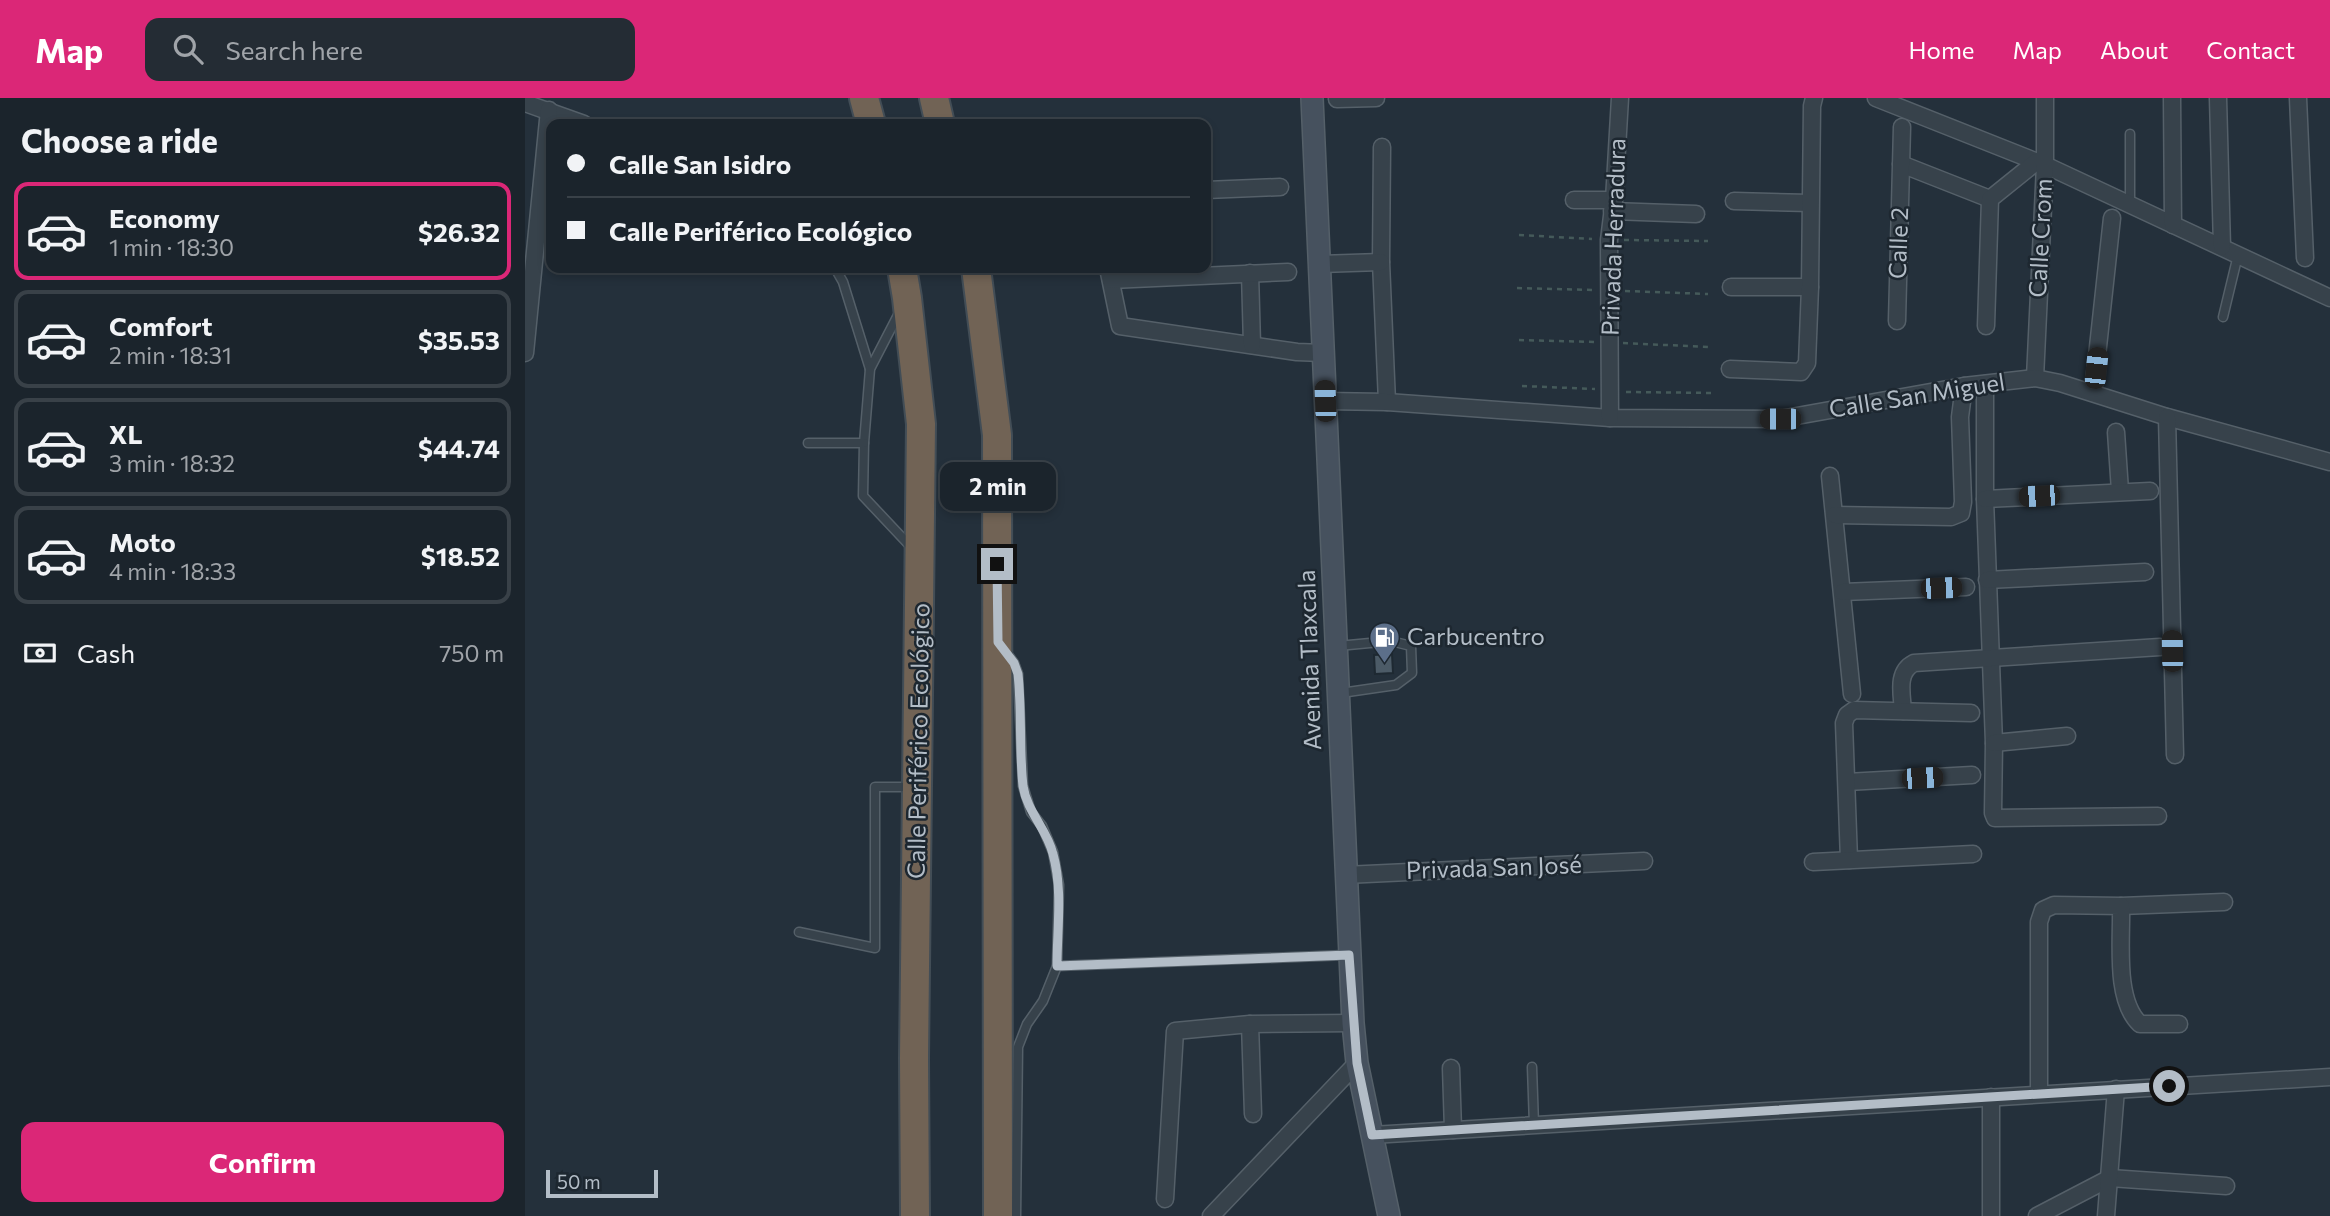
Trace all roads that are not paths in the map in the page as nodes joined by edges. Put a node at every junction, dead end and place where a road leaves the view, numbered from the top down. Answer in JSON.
{"nodes":[{"id":1,"x":864,"y":98,"type":"edge"},
{"id":2,"x":934,"y":98,"type":"edge"},
{"id":3,"x":1313,"y":98,"type":"edge"},
{"id":4,"x":1366,"y":98,"type":"edge"},
{"id":5,"x":1376,"y":98,"type":"edge"},
{"id":6,"x":1620,"y":98,"type":"edge"},
{"id":7,"x":1814,"y":98,"type":"edge"},
{"id":8,"x":1876,"y":98,"type":"edge"},
{"id":9,"x":2045,"y":98,"type":"edge"},
{"id":10,"x":2172,"y":98,"type":"edge"},
{"id":11,"x":2218,"y":98,"type":"edge"},
{"id":12,"x":2298,"y":98,"type":"edge"},
{"id":13,"x":1337,"y":99,"type":"edge"},
{"id":14,"x":525,"y":103,"type":"edge"},
{"id":15,"x":549,"y":110,"type":"junction"},
{"id":16,"x":548,"y":119,"type":"edge"},
{"id":17,"x":572,"y":119,"type":"edge"},
{"id":18,"x":870,"y":119,"type":"edge"},
{"id":19,"x":939,"y":119,"type":"edge"},
{"id":20,"x":1902,"y":127,"type":"dead end"},
{"id":21,"x":2130,"y":134,"type":"dead end"},
{"id":22,"x":546,"y":140,"type":"edge"},
{"id":23,"x":1381,"y":147,"type":"dead end"},
{"id":24,"x":2040,"y":163,"type":"junction"},
{"id":25,"x":1901,"y":164,"type":"junction"},
{"id":26,"x":1280,"y":187,"type":"dead end"},
{"id":27,"x":1211,"y":190,"type":"edge"},
{"id":28,"x":1990,"y":199,"type":"junction"},
{"id":29,"x":1574,"y":200,"type":"dead end"},
{"id":30,"x":1734,"y":201,"type":"dead end"},
{"id":31,"x":1810,"y":203,"type":"junction"},
{"id":32,"x":2130,"y":205,"type":"junction"},
{"id":33,"x":1613,"y":206,"type":"junction"},
{"id":34,"x":1696,"y":214,"type":"dead end"},
{"id":35,"x":2112,"y":218,"type":"dead end"},
{"id":36,"x":2173,"y":225,"type":"junction"},
{"id":37,"x":2222,"y":247,"type":"junction"},
{"id":38,"x":2238,"y":255,"type":"junction"},
{"id":39,"x":2305,"y":258,"type":"dead end"},
{"id":40,"x":1381,"y":262,"type":"junction"},
{"id":41,"x":1329,"y":264,"type":"junction"},
{"id":42,"x":1288,"y":272,"type":"dead end"},
{"id":43,"x":838,"y":273,"type":"edge"},
{"id":44,"x":903,"y":273,"type":"edge"},
{"id":45,"x":977,"y":273,"type":"edge"},
{"id":46,"x":1109,"y":274,"type":"edge"},
{"id":47,"x":1250,"y":274,"type":"junction"},
{"id":48,"x":1731,"y":287,"type":"dead end"},
{"id":49,"x":1810,"y":287,"type":"junction"},
{"id":50,"x":907,"y":298,"type":"junction"},
{"id":51,"x":2330,"y":298,"type":"edge"},
{"id":52,"x":2223,"y":317,"type":"dead end"},
{"id":53,"x":1897,"y":321,"type":"dead end"},
{"id":54,"x":1986,"y":326,"type":"dead end"},
{"id":55,"x":1252,"y":345,"type":"junction"},
{"id":56,"x":525,"y":353,"type":"edge"},
{"id":57,"x":1323,"y":353,"type":"junction"},
{"id":58,"x":870,"y":369,"type":"junction"},
{"id":59,"x":1730,"y":369,"type":"dead end"},
{"id":60,"x":2035,"y":378,"type":"junction"},
{"id":61,"x":1985,"y":384,"type":"junction"},
{"id":62,"x":1963,"y":386,"type":"junction"},
{"id":63,"x":2093,"y":393,"type":"junction"},
{"id":64,"x":1325,"y":401,"type":"junction"},
{"id":65,"x":1387,"y":402,"type":"junction"},
{"id":66,"x":2167,"y":417,"type":"junction"},
{"id":67,"x":1610,"y":418,"type":"junction"},
{"id":68,"x":2116,"y":432,"type":"dead end"},
{"id":69,"x":808,"y":443,"type":"dead end"},
{"id":70,"x":863,"y":443,"type":"junction"},
{"id":71,"x":2330,"y":462,"type":"edge"},
{"id":72,"x":1830,"y":475,"type":"dead end"},
{"id":73,"x":2150,"y":491,"type":"dead end"},
{"id":74,"x":2120,"y":492,"type":"junction"},
{"id":75,"x":1985,"y":499,"type":"junction"},
{"id":76,"x":1835,"y":515,"type":"junction"},
{"id":77,"x":921,"y":557,"type":"junction"},
{"id":78,"x":2145,"y":572,"type":"dead end"},
{"id":79,"x":1987,"y":580,"type":"junction"},
{"id":80,"x":1966,"y":587,"type":"dead end"},
{"id":81,"x":1843,"y":592,"type":"junction"},
{"id":82,"x":998,"y":642,"type":"junction"},
{"id":83,"x":1335,"y":647,"type":"junction"},
{"id":84,"x":2160,"y":647,"type":"dead end"},
{"id":85,"x":1991,"y":658,"type":"junction"},
{"id":86,"x":1337,"y":693,"type":"junction"},
{"id":87,"x":1852,"y":694,"type":"dead end"},
{"id":88,"x":1903,"y":712,"type":"junction"},
{"id":89,"x":1971,"y":713,"type":"dead end"},
{"id":90,"x":2067,"y":736,"type":"dead end"},
{"id":91,"x":1994,"y":743,"type":"junction"},
{"id":92,"x":2175,"y":755,"type":"dead end"},
{"id":93,"x":1972,"y":775,"type":"dead end"},
{"id":94,"x":1847,"y":782,"type":"junction"},
{"id":95,"x":918,"y":787,"type":"junction"},
{"id":96,"x":2158,"y":816,"type":"dead end"},
{"id":97,"x":1973,"y":853,"type":"dead end"},
{"id":98,"x":1849,"y":860,"type":"junction"},
{"id":99,"x":1644,"y":861,"type":"dead end"},
{"id":100,"x":1813,"y":862,"type":"dead end"},
{"id":101,"x":1345,"y":875,"type":"junction"},
{"id":102,"x":2224,"y":902,"type":"dead end"},
{"id":103,"x":2121,"y":906,"type":"junction"},
{"id":104,"x":799,"y":932,"type":"dead end"},
{"id":105,"x":1349,"y":955,"type":"junction"},
{"id":106,"x":1057,"y":966,"type":"junction"},
{"id":107,"x":1344,"y":1023,"type":"junction"},
{"id":108,"x":1250,"y":1024,"type":"junction"},
{"id":109,"x":2179,"y":1024,"type":"dead end"},
{"id":110,"x":1532,"y":1067,"type":"dead end"},
{"id":111,"x":1353,"y":1068,"type":"junction"},
{"id":112,"x":1451,"y":1068,"type":"dead end"},
{"id":113,"x":2330,"y":1077,"type":"edge"},
{"id":114,"x":2116,"y":1089,"type":"junction"},
{"id":115,"x":2039,"y":1094,"type":"junction"},
{"id":116,"x":1991,"y":1097,"type":"junction"},
{"id":117,"x":1253,"y":1114,"type":"dead end"},
{"id":118,"x":1534,"y":1125,"type":"junction"},
{"id":119,"x":1453,"y":1130,"type":"junction"},
{"id":120,"x":1372,"y":1135,"type":"junction"},
{"id":121,"x":2110,"y":1178,"type":"junction"},
{"id":122,"x":2226,"y":1186,"type":"dead end"},
{"id":123,"x":1165,"y":1199,"type":"dead end"},
{"id":124,"x":915,"y":1216,"type":"edge"},
{"id":125,"x":998,"y":1216,"type":"edge"},
{"id":126,"x":1016,"y":1216,"type":"edge"},
{"id":127,"x":1212,"y":1216,"type":"edge"},
{"id":128,"x":1389,"y":1216,"type":"edge"},
{"id":129,"x":1991,"y":1216,"type":"edge"},
{"id":130,"x":2037,"y":1216,"type":"edge"},
{"id":131,"x":2106,"y":1216,"type":"edge"}],
"edges":[{"from":1,"to":18,"type":"highway"},
{"from":2,"to":19,"type":"highway"},
{"from":3,"to":41,"type":"street","name":"Avenida Tlaxcala"},
{"from":4,"to":5,"type":"street"},
{"from":4,"to":13,"type":"street"},
{"from":6,"to":33,"type":"street","name":"Privada Herradura"},
{"from":7,"to":31,"type":"street"},
{"from":8,"to":24,"type":"street"},
{"from":9,"to":24,"type":"street","name":"Calle Crom"},
{"from":10,"to":36,"type":"street"},
{"from":11,"to":37,"type":"street"},
{"from":12,"to":39,"type":"street"},
{"from":14,"to":15,"type":"street"},
{"from":15,"to":16,"type":"street"},
{"from":15,"to":17,"type":"street"},
{"from":20,"to":25,"type":"street","name":"Calle 2"},
{"from":21,"to":32,"type":"lane"},
{"from":22,"to":56,"type":"street"},
{"from":23,"to":40,"type":"street"},
{"from":24,"to":28,"type":"street"},
{"from":24,"to":32,"type":"street"},
{"from":24,"to":60,"type":"street","name":"Calle Crom"},
{"from":25,"to":28,"type":"street","name":"Calle 2"},
{"from":25,"to":53,"type":"street","name":"Calle 2"},
{"from":26,"to":27,"type":"street"},
{"from":28,"to":54,"type":"street"},
{"from":29,"to":33,"type":"street"},
{"from":30,"to":31,"type":"street"},
{"from":31,"to":49,"type":"street"},
{"from":32,"to":36,"type":"street"},
{"from":33,"to":34,"type":"street"},
{"from":33,"to":67,"type":"street","name":"Privada Herradura"},
{"from":35,"to":63,"type":"street"},
{"from":36,"to":37,"type":"street"},
{"from":37,"to":38,"type":"street"},
{"from":38,"to":51,"type":"street"},
{"from":38,"to":52,"type":"lane"},
{"from":40,"to":41,"type":"street"},
{"from":40,"to":65,"type":"street"},
{"from":41,"to":57,"type":"street","name":"Avenida Tlaxcala"},
{"from":42,"to":47,"type":"street"},
{"from":43,"to":58,"type":"lane"},
{"from":44,"to":50,"type":"highway","name":"Calle Periférico Ecológico"},
{"from":45,"to":82,"type":"highway"},
{"from":46,"to":47,"type":"street"},
{"from":46,"to":55,"type":"street"},
{"from":47,"to":55,"type":"street"},
{"from":48,"to":49,"type":"street"},
{"from":49,"to":59,"type":"street"},
{"from":50,"to":58,"type":"lane"},
{"from":50,"to":77,"type":"highway","name":"Calle Periférico Ecológico"},
{"from":55,"to":57,"type":"street"},
{"from":57,"to":64,"type":"street","name":"Avenida Tlaxcala"},
{"from":58,"to":70,"type":"lane"},
{"from":60,"to":61,"type":"street","name":"Calle San Miguel"},
{"from":60,"to":63,"type":"street","name":"Calle San Miguel"},
{"from":61,"to":62,"type":"street","name":"Calle San Miguel"},
{"from":61,"to":75,"type":"street"},
{"from":62,"to":67,"type":"street","name":"Calle San Miguel"},
{"from":62,"to":76,"type":"street"},
{"from":63,"to":66,"type":"street","name":"Calle San Miguel"},
{"from":64,"to":65,"type":"street","name":"Calle San Miguel"},
{"from":64,"to":83,"type":"street","name":"Avenida Tlaxcala"},
{"from":65,"to":67,"type":"street","name":"Calle San Miguel"},
{"from":66,"to":71,"type":"street","name":"Calle San Miguel"},
{"from":66,"to":92,"type":"street"},
{"from":68,"to":74,"type":"street"},
{"from":69,"to":70,"type":"lane"},
{"from":70,"to":77,"type":"lane"},
{"from":72,"to":76,"type":"street"},
{"from":73,"to":74,"type":"street"},
{"from":74,"to":75,"type":"street"},
{"from":75,"to":79,"type":"street"},
{"from":76,"to":81,"type":"street"},
{"from":77,"to":95,"type":"highway","name":"Calle Periférico Ecológico"},
{"from":78,"to":79,"type":"street"},
{"from":79,"to":85,"type":"street"},
{"from":80,"to":81,"type":"street"},
{"from":81,"to":87,"type":"street"},
{"from":82,"to":106,"type":"lane"},
{"from":82,"to":125,"type":"highway"},
{"from":83,"to":86,"type":"street","name":"Avenida Tlaxcala"},
{"from":83,"to":86,"type":"lane"},
{"from":84,"to":85,"type":"street"},
{"from":85,"to":88,"type":"street"},
{"from":85,"to":91,"type":"street"},
{"from":86,"to":101,"type":"street","name":"Avenida Tlaxcala"},
{"from":88,"to":89,"type":"street"},
{"from":88,"to":94,"type":"street"},
{"from":90,"to":91,"type":"street"},
{"from":91,"to":96,"type":"street"},
{"from":93,"to":94,"type":"street"},
{"from":94,"to":98,"type":"street"},
{"from":95,"to":104,"type":"lane"},
{"from":95,"to":124,"type":"highway","name":"Calle Periférico Ecológico"},
{"from":97,"to":98,"type":"street"},
{"from":98,"to":100,"type":"street"},
{"from":99,"to":101,"type":"street","name":"Privada San José"},
{"from":101,"to":105,"type":"street","name":"Avenida Tlaxcala"},
{"from":102,"to":103,"type":"street"},
{"from":103,"to":109,"type":"street"},
{"from":103,"to":115,"type":"street"},
{"from":105,"to":106,"type":"lane"},
{"from":105,"to":107,"type":"street","name":"Avenida Tlaxcala"},
{"from":106,"to":126,"type":"lane"},
{"from":107,"to":108,"type":"street"},
{"from":107,"to":111,"type":"street","name":"Avenida Tlaxcala"},
{"from":108,"to":117,"type":"street"},
{"from":108,"to":123,"type":"street"},
{"from":110,"to":118,"type":"lane"},
{"from":111,"to":120,"type":"street","name":"Avenida Tlaxcala"},
{"from":111,"to":127,"type":"street"},
{"from":112,"to":119,"type":"street"},
{"from":113,"to":114,"type":"street"},
{"from":114,"to":115,"type":"street"},
{"from":114,"to":121,"type":"street"},
{"from":115,"to":116,"type":"street"},
{"from":116,"to":118,"type":"street"},
{"from":116,"to":129,"type":"street"},
{"from":118,"to":119,"type":"street"},
{"from":119,"to":120,"type":"street"},
{"from":120,"to":128,"type":"street","name":"Avenida Tlaxcala"},
{"from":121,"to":122,"type":"street"},
{"from":121,"to":130,"type":"street"},
{"from":121,"to":131,"type":"street"}]}
